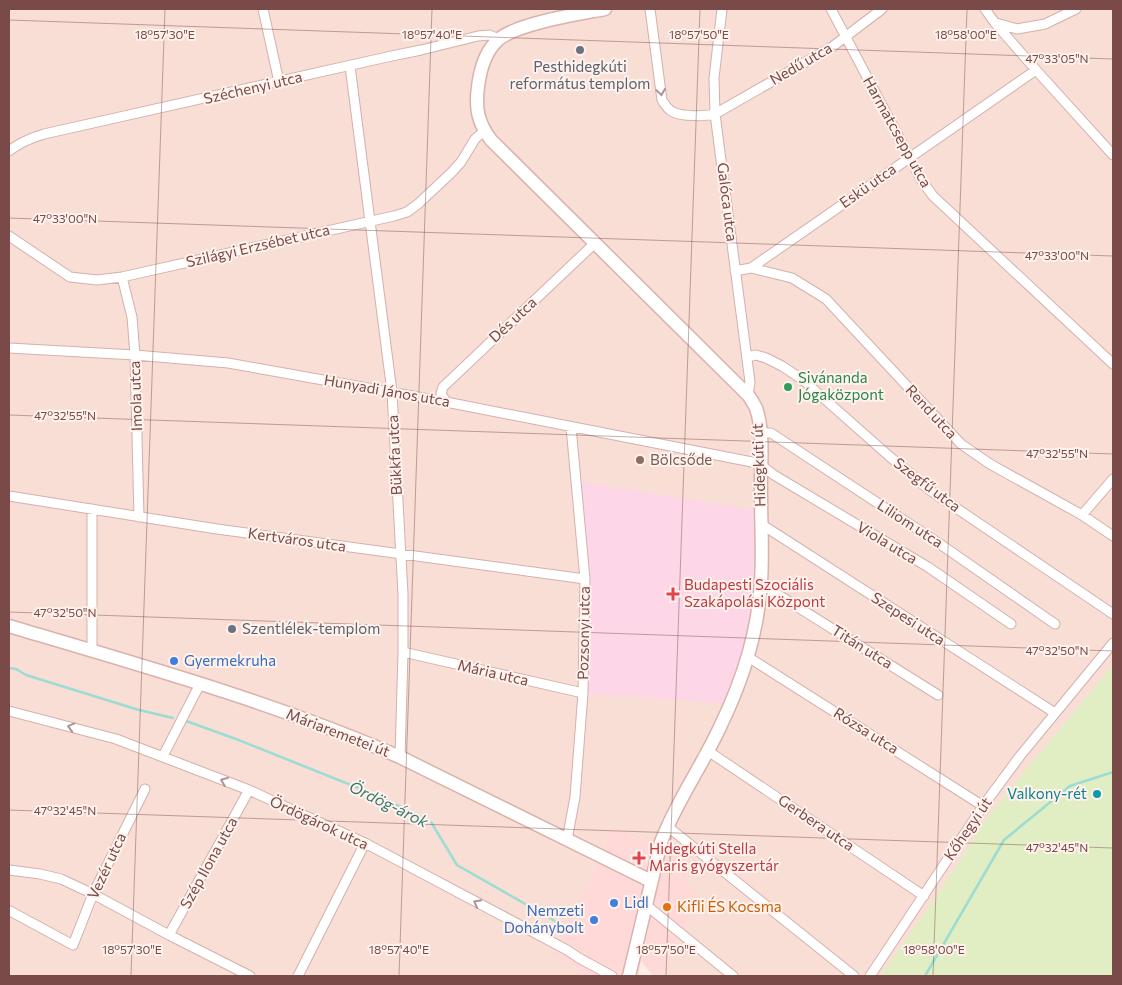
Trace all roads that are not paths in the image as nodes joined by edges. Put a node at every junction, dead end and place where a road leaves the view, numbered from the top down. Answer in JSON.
{"nodes":[{"id":1,"x":263,"y":9,"type":"edge"},
{"id":2,"x":605,"y":9,"type":"edge"},
{"id":3,"x":650,"y":9,"type":"edge"},
{"id":4,"x":722,"y":9,"type":"edge"},
{"id":5,"x":831,"y":9,"type":"edge"},
{"id":6,"x":882,"y":9,"type":"edge"},
{"id":7,"x":985,"y":9,"type":"edge"},
{"id":8,"x":1076,"y":9,"type":"edge"},
{"id":9,"x":995,"y":23,"type":"junction"},
{"id":10,"x":846,"y":37,"type":"junction"},
{"id":11,"x":499,"y":39,"type":"junction"},
{"id":12,"x":350,"y":66,"type":"junction"},
{"id":13,"x":1036,"y":70,"type":"junction"},
{"id":14,"x":279,"y":82,"type":"junction"},
{"id":15,"x":715,"y":114,"type":"junction"},
{"id":16,"x":484,"y":131,"type":"junction"},
{"id":17,"x":9,"y":151,"type":"edge"},
{"id":18,"x":1113,"y":155,"type":"edge"},
{"id":19,"x":909,"y":157,"type":"junction"},
{"id":20,"x":370,"y":221,"type":"junction"},
{"id":21,"x":9,"y":236,"type":"edge"},
{"id":22,"x":592,"y":246,"type":"junction"},
{"id":23,"x":751,"y":268,"type":"junction"},
{"id":24,"x":735,"y":271,"type":"junction"},
{"id":25,"x":122,"y":277,"type":"junction"},
{"id":26,"x":9,"y":348,"type":"edge"},
{"id":27,"x":135,"y":355,"type":"junction"},
{"id":28,"x":747,"y":357,"type":"junction"},
{"id":29,"x":1113,"y":364,"type":"edge"},
{"id":30,"x":392,"y":392,"type":"junction"},
{"id":31,"x":748,"y":395,"type":"junction"},
{"id":32,"x":446,"y":402,"type":"junction"},
{"id":33,"x":571,"y":427,"type":"junction"},
{"id":34,"x":760,"y":433,"type":"junction"},
{"id":35,"x":761,"y":465,"type":"junction"},
{"id":36,"x":1113,"y":479,"type":"edge"},
{"id":37,"x":9,"y":496,"type":"edge"},
{"id":38,"x":92,"y":510,"type":"junction"},
{"id":39,"x":1082,"y":515,"type":"junction"},
{"id":40,"x":139,"y":516,"type":"junction"},
{"id":41,"x":761,"y":524,"type":"junction"},
{"id":42,"x":1113,"y":536,"type":"edge"},
{"id":43,"x":401,"y":554,"type":"junction"},
{"id":44,"x":585,"y":579,"type":"junction"},
{"id":45,"x":761,"y":584,"type":"junction"},
{"id":46,"x":1113,"y":614,"type":"edge"},
{"id":47,"x":1011,"y":624,"type":"dead end"},
{"id":48,"x":1055,"y":624,"type":"dead end"},
{"id":49,"x":9,"y":626,"type":"edge"},
{"id":50,"x":1113,"y":643,"type":"edge"},
{"id":51,"x":92,"y":651,"type":"junction"},
{"id":52,"x":403,"y":652,"type":"junction"},
{"id":53,"x":748,"y":657,"type":"junction"},
{"id":54,"x":200,"y":684,"type":"junction"},
{"id":55,"x":583,"y":693,"type":"junction"},
{"id":56,"x":938,"y":695,"type":"dead end"},
{"id":57,"x":9,"y":710,"type":"edge"},
{"id":58,"x":1055,"y":713,"type":"junction"},
{"id":59,"x":708,"y":751,"type":"junction"},
{"id":60,"x":163,"y":756,"type":"junction"},
{"id":61,"x":400,"y":757,"type":"junction"},
{"id":62,"x":145,"y":789,"type":"dead end"},
{"id":63,"x":248,"y":790,"type":"junction"},
{"id":64,"x":983,"y":806,"type":"junction"},
{"id":65,"x":668,"y":826,"type":"junction"},
{"id":66,"x":567,"y":840,"type":"junction"},
{"id":67,"x":365,"y":843,"type":"junction"},
{"id":68,"x":9,"y":870,"type":"edge"},
{"id":69,"x":651,"y":881,"type":"junction"},
{"id":70,"x":93,"y":894,"type":"junction"},
{"id":71,"x":924,"y":896,"type":"junction"},
{"id":72,"x":646,"y":905,"type":"junction"},
{"id":73,"x":10,"y":911,"type":"dead end"},
{"id":74,"x":169,"y":935,"type":"junction"},
{"id":75,"x":250,"y":976,"type":"edge"},
{"id":76,"x":298,"y":976,"type":"edge"},
{"id":77,"x":612,"y":976,"type":"edge"},
{"id":78,"x":629,"y":976,"type":"edge"},
{"id":79,"x":733,"y":976,"type":"edge"},
{"id":80,"x":854,"y":976,"type":"edge"},
{"id":81,"x":870,"y":976,"type":"edge"}],
"edges":[{"from":1,"to":14,"type":"street"},
{"from":2,"to":11,"type":"main road","name":"Hidegkúti út"},
{"from":3,"to":15,"type":"street","one_way":true},
{"from":4,"to":15,"type":"street","name":"Galóca utca"},
{"from":5,"to":10,"type":"street","name":"Harmatcsepp utca"},
{"from":6,"to":10,"type":"street","name":"Nedű utca"},
{"from":7,"to":9,"type":"street"},
{"from":8,"to":9,"type":"street"},
{"from":9,"to":13,"type":"street"},
{"from":10,"to":15,"type":"street","name":"Nedű utca"},
{"from":10,"to":19,"type":"street","name":"Harmatcsepp utca"},
{"from":11,"to":12,"type":"street","name":"Széchenyi utca"},
{"from":11,"to":16,"type":"main road","name":"Hidegkúti út"},
{"from":12,"to":14,"type":"street","name":"Széchenyi utca"},
{"from":12,"to":20,"type":"street","name":"Bükkfa utca"},
{"from":13,"to":18,"type":"street"},
{"from":13,"to":19,"type":"street","name":"Eskü utca"},
{"from":14,"to":17,"type":"street","name":"Széchenyi utca"},
{"from":15,"to":24,"type":"street","name":"Galóca utca"},
{"from":16,"to":20,"type":"street","name":"Szilágyi Erzsébet utca"},
{"from":16,"to":22,"type":"main road","name":"Hidegkúti út"},
{"from":19,"to":23,"type":"street","name":"Eskü utca"},
{"from":19,"to":29,"type":"street","name":"Harmatcsepp utca"},
{"from":20,"to":25,"type":"street","name":"Szilágyi Erzsébet utca"},
{"from":20,"to":30,"type":"street","name":"Bükkfa utca"},
{"from":21,"to":25,"type":"street","name":"Szilágyi Erzsébet utca"},
{"from":22,"to":31,"type":"main road","name":"Hidegkúti út"},
{"from":22,"to":32,"type":"street","name":"Dés utca"},
{"from":23,"to":24,"type":"street","name":"Rend utca"},
{"from":23,"to":39,"type":"street","name":"Rend utca"},
{"from":24,"to":28,"type":"street","name":"Galóca utca"},
{"from":25,"to":27,"type":"street","name":"Imola utca"},
{"from":26,"to":27,"type":"street","name":"Hunyadi János utca"},
{"from":27,"to":30,"type":"street","name":"Hunyadi János utca"},
{"from":27,"to":40,"type":"street","name":"Imola utca"},
{"from":28,"to":31,"type":"street","name":"Galóca utca"},
{"from":28,"to":46,"type":"street","name":"Szegfű utca"},
{"from":30,"to":32,"type":"street","name":"Hunyadi János utca"},
{"from":30,"to":43,"type":"street","name":"Bükkfa utca"},
{"from":31,"to":34,"type":"main road","name":"Hidegkúti út"},
{"from":32,"to":33,"type":"street","name":"Hunyadi János utca"},
{"from":33,"to":35,"type":"street","name":"Hunyadi János utca"},
{"from":33,"to":44,"type":"street","name":"Pozsonyi utca"},
{"from":34,"to":35,"type":"main road","name":"Hidegkúti út"},
{"from":34,"to":48,"type":"street","name":"Liliom utca"},
{"from":35,"to":41,"type":"main road","name":"Hidegkúti út"},
{"from":35,"to":47,"type":"street","name":"Viola utca"},
{"from":36,"to":39,"type":"street"},
{"from":37,"to":38,"type":"street","name":"Kertváros utca"},
{"from":38,"to":40,"type":"street","name":"Kertváros utca"},
{"from":38,"to":51,"type":"street"},
{"from":39,"to":42,"type":"street","name":"Rend utca"},
{"from":40,"to":43,"type":"street","name":"Kertváros utca"},
{"from":41,"to":45,"type":"main road","name":"Hidegkúti út"},
{"from":41,"to":58,"type":"street","name":"Szepesi utca"},
{"from":43,"to":44,"type":"street","name":"Kertváros utca"},
{"from":43,"to":52,"type":"street","name":"Bükkfa utca"},
{"from":44,"to":55,"type":"street","name":"Pozsonyi utca"},
{"from":45,"to":53,"type":"main road","name":"Hidegkúti út"},
{"from":45,"to":56,"type":"street","name":"Titán utca"},
{"from":49,"to":51,"type":"main road","name":"Máriaremetei út"},
{"from":50,"to":58,"type":"street","name":"Kőhegyi út"},
{"from":51,"to":54,"type":"main road","name":"Máriaremetei út"},
{"from":52,"to":55,"type":"street","name":"Mária utca"},
{"from":52,"to":61,"type":"street","name":"Bükkfa utca"},
{"from":53,"to":59,"type":"main road","name":"Hidegkúti út"},
{"from":53,"to":64,"type":"street","name":"Rózsa utca"},
{"from":54,"to":60,"type":"street"},
{"from":54,"to":61,"type":"main road","name":"Máriaremetei út"},
{"from":55,"to":66,"type":"street","name":"Pozsonyi utca"},
{"from":60,"to":57,"type":"street","name":"Ördögárok utca","one_way":true},
{"from":58,"to":64,"type":"street","name":"Kőhegyi út"},
{"from":59,"to":65,"type":"main road","name":"Hidegkúti út"},
{"from":59,"to":71,"type":"street","name":"Gerbera utca"},
{"from":63,"to":60,"type":"street","name":"Ördögárok utca","one_way":true},
{"from":61,"to":66,"type":"main road","name":"Máriaremetei út"},
{"from":62,"to":70,"type":"street","name":"Vezér utca"},
{"from":63,"to":67,"type":"street","name":"Ördögárok utca"},
{"from":63,"to":74,"type":"street","name":"Szép Ilona utca"},
{"from":64,"to":71,"type":"street","name":"Kőhegyi út"},
{"from":65,"to":69,"type":"main road","name":"Hidegkúti út"},
{"from":65,"to":80,"type":"street"},
{"from":66,"to":69,"type":"main road","name":"Máriaremetei út"},
{"from":67,"to":76,"type":"street"},
{"from":77,"to":67,"type":"street","name":"Ördögárok utca","one_way":true},
{"from":68,"to":70,"type":"street"},
{"from":69,"to":72,"type":"main road","name":"Hidegkúti út"},
{"from":70,"to":73,"type":"street","name":"Vezér utca"},
{"from":70,"to":74,"type":"street"},
{"from":71,"to":81,"type":"street","name":"Kőhegyi út"},
{"from":72,"to":78,"type":"main road","name":"Hidegkúti út"},
{"from":72,"to":79,"type":"street"},
{"from":74,"to":75,"type":"street"}]}
